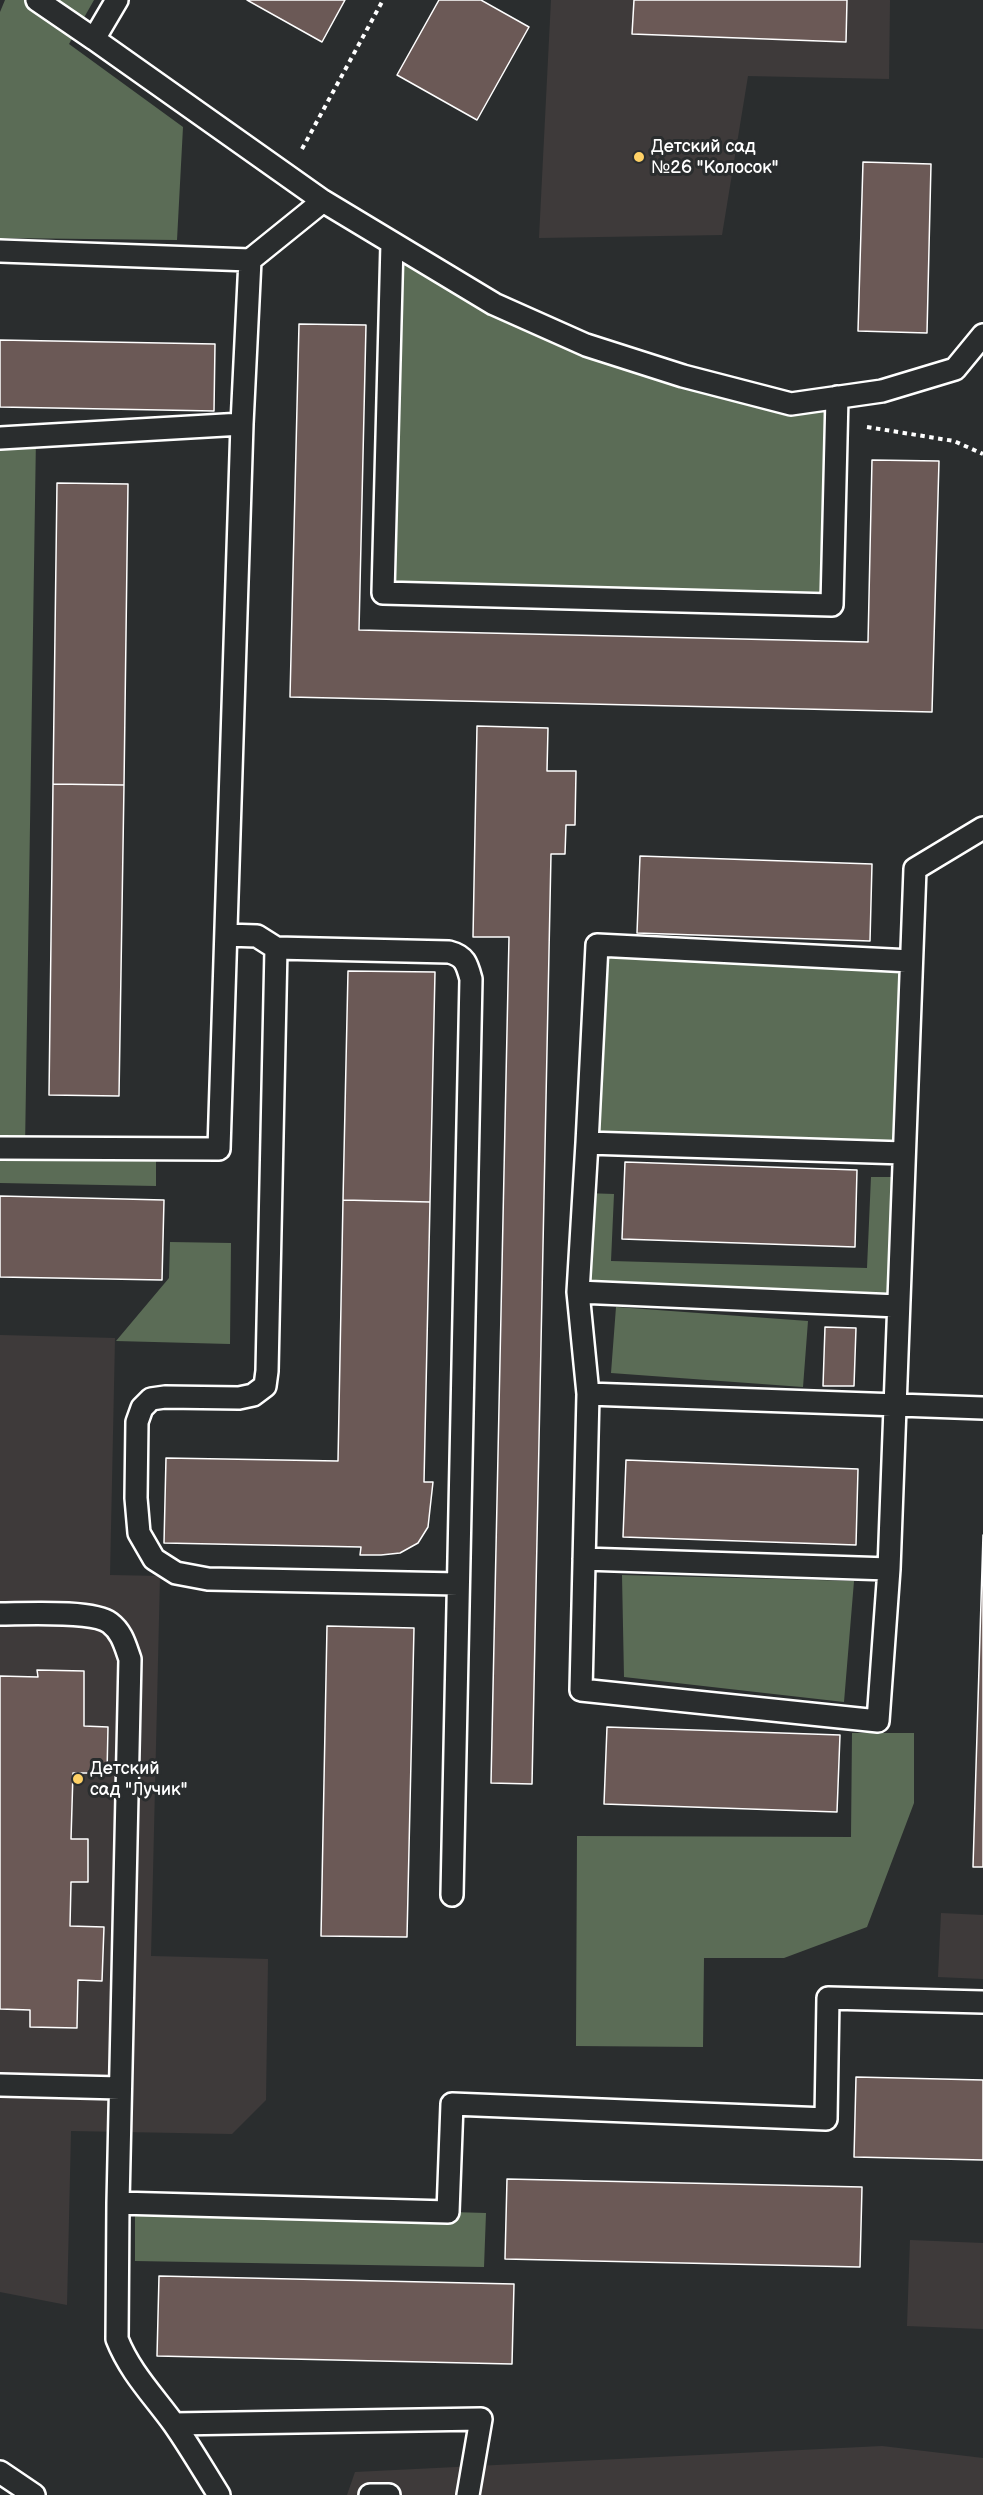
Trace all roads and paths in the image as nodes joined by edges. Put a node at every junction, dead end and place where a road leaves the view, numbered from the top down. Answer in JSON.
{"nodes":[{"id":1,"x":37,"y":0,"type":"edge"},
{"id":2,"x":117,"y":0,"type":"edge"},
{"id":3,"x":383,"y":0,"type":"edge"},
{"id":4,"x":94,"y":39,"type":"junction"},
{"id":5,"x":288,"y":176,"type":"junction"},
{"id":6,"x":323,"y":201,"type":"junction"},
{"id":7,"x":392,"y":243,"type":"junction"},
{"id":8,"x":0,"y":251,"type":"edge"},
{"id":9,"x":249,"y":260,"type":"junction"},
{"id":10,"x":983,"y":335,"type":"edge"},
{"id":11,"x":837,"y":397,"type":"junction"},
{"id":12,"x":836,"y":423,"type":"junction"},
{"id":13,"x":242,"y":424,"type":"junction"},
{"id":14,"x":0,"y":438,"type":"edge"},
{"id":15,"x":983,"y":454,"type":"edge"},
{"id":16,"x":983,"y":828,"type":"edge"},
{"id":17,"x":226,"y":935,"type":"junction"},
{"id":18,"x":276,"y":948,"type":"junction"},
{"id":19,"x":911,"y":961,"type":"junction"},
{"id":20,"x":587,"y":1143,"type":"junction"},
{"id":21,"x":0,"y":1148,"type":"edge"},
{"id":22,"x":904,"y":1153,"type":"junction"},
{"id":23,"x":578,"y":1292,"type":"junction"},
{"id":24,"x":898,"y":1306,"type":"junction"},
{"id":25,"x":588,"y":1394,"type":"junction"},
{"id":26,"x":894,"y":1406,"type":"junction"},
{"id":27,"x":983,"y":1408,"type":"edge"},
{"id":28,"x":584,"y":1559,"type":"junction"},
{"id":29,"x":889,"y":1569,"type":"junction"},
{"id":30,"x":459,"y":1584,"type":"junction"},
{"id":31,"x":0,"y":1614,"type":"edge"},
{"id":32,"x":452,"y":1895,"type":"dead end"},
{"id":33,"x":983,"y":2002,"type":"edge"},
{"id":34,"x":0,"y":2085,"type":"edge"},
{"id":35,"x":120,"y":2088,"type":"junction"},
{"id":36,"x":118,"y":2203,"type":"junction"},
{"id":37,"x":174,"y":2424,"type":"junction"},
{"id":38,"x":0,"y":2472,"type":"edge"},
{"id":39,"x":34,"y":2495,"type":"edge"},
{"id":40,"x":219,"y":2495,"type":"edge"},
{"id":41,"x":370,"y":2495,"type":"edge"},
{"id":42,"x":389,"y":2495,"type":"edge"},
{"id":43,"x":468,"y":2495,"type":"edge"}],
"edges":[{"from":1,"to":4,"type":"lane"},
{"from":2,"to":4,"type":"lane"},
{"from":3,"to":5,"type":"path"},
{"from":4,"to":5,"type":"lane"},
{"from":5,"to":6,"type":"lane"},
{"from":6,"to":7,"type":"lane"},
{"from":6,"to":9,"type":"lane"},
{"from":7,"to":11,"type":"lane"},
{"from":7,"to":12,"type":"lane"},
{"from":8,"to":9,"type":"lane"},
{"from":9,"to":13,"type":"lane"},
{"from":10,"to":11,"type":"lane"},
{"from":11,"to":12,"type":"lane"},
{"from":12,"to":15,"type":"path"},
{"from":13,"to":14,"type":"lane"},
{"from":13,"to":17,"type":"lane"},
{"from":16,"to":19,"type":"lane"},
{"from":17,"to":18,"type":"lane"},
{"from":17,"to":21,"type":"lane"},
{"from":18,"to":30,"type":"lane"},
{"from":18,"to":30,"type":"lane"},
{"from":19,"to":20,"type":"lane"},
{"from":19,"to":22,"type":"lane"},
{"from":20,"to":22,"type":"lane"},
{"from":20,"to":23,"type":"lane"},
{"from":22,"to":24,"type":"lane"},
{"from":23,"to":24,"type":"lane"},
{"from":23,"to":25,"type":"lane"},
{"from":24,"to":26,"type":"lane"},
{"from":25,"to":26,"type":"lane"},
{"from":25,"to":28,"type":"lane"},
{"from":26,"to":27,"type":"lane"},
{"from":26,"to":29,"type":"lane"},
{"from":28,"to":29,"type":"lane"},
{"from":28,"to":29,"type":"lane"},
{"from":30,"to":32,"type":"lane"},
{"from":31,"to":35,"type":"lane"},
{"from":33,"to":36,"type":"lane"},
{"from":34,"to":35,"type":"lane"},
{"from":35,"to":36,"type":"lane"},
{"from":36,"to":37,"type":"lane"},
{"from":37,"to":40,"type":"lane"},
{"from":37,"to":43,"type":"lane"},
{"from":38,"to":39,"type":"lane"},
{"from":41,"to":42,"type":"lane"}]}
